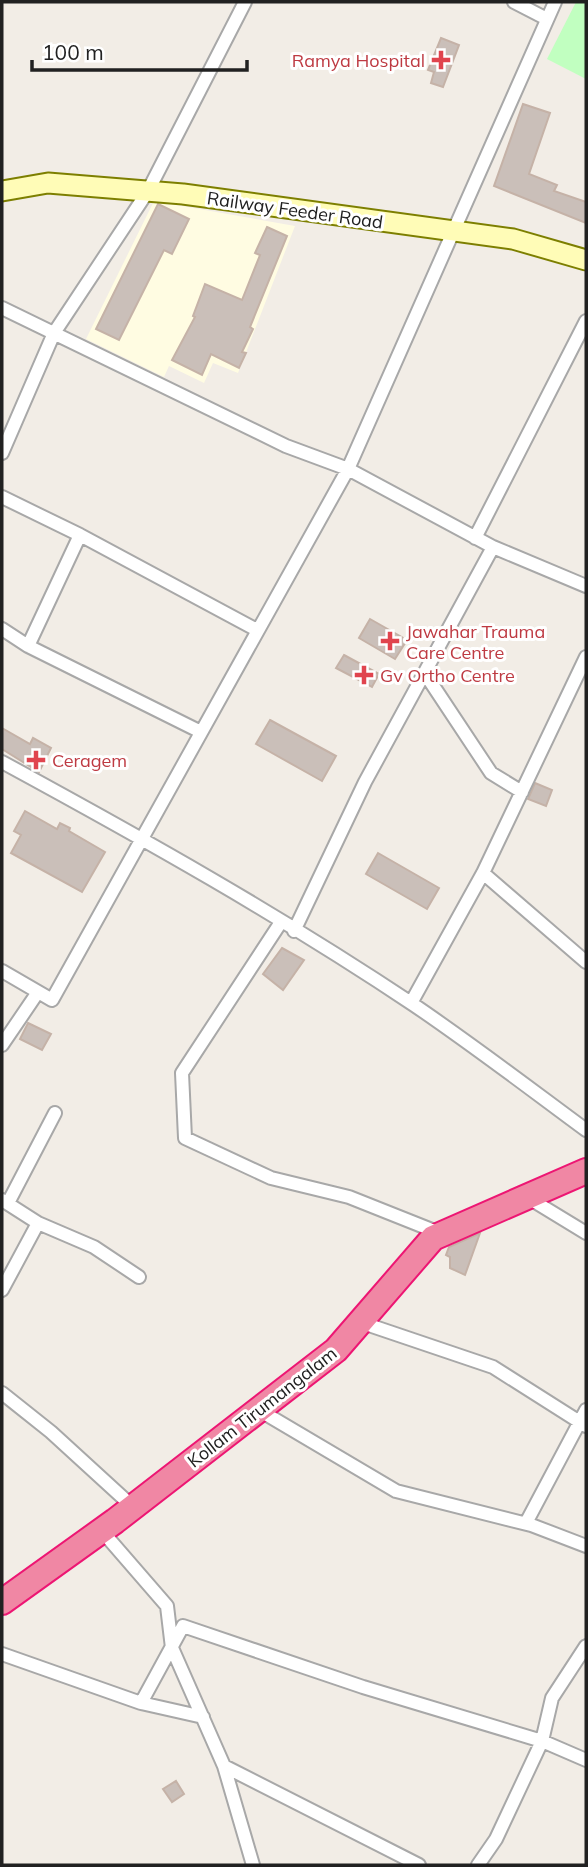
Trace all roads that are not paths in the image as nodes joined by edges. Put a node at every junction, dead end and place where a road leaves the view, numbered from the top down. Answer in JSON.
{"nodes":[{"id":1,"x":245,"y":2,"type":"edge"},
{"id":2,"x":514,"y":2,"type":"edge"},
{"id":3,"x":555,"y":2,"type":"edge"},
{"id":4,"x":547,"y":19,"type":"junction"},
{"id":5,"x":2,"y":191,"type":"edge"},
{"id":6,"x":148,"y":191,"type":"junction"},
{"id":7,"x":453,"y":230,"type":"junction"},
{"id":8,"x":586,"y":260,"type":"edge"},
{"id":9,"x":2,"y":308,"type":"edge"},
{"id":10,"x":586,"y":321,"type":"edge"},
{"id":11,"x":54,"y":333,"type":"junction"},
{"id":12,"x":2,"y":453,"type":"edge"},
{"id":13,"x":348,"y":469,"type":"junction"},
{"id":14,"x":2,"y":497,"type":"edge"},
{"id":15,"x":80,"y":535,"type":"junction"},
{"id":16,"x":475,"y":538,"type":"junction"},
{"id":17,"x":493,"y":547,"type":"junction"},
{"id":18,"x":586,"y":586,"type":"edge"},
{"id":19,"x":2,"y":629,"type":"edge"},
{"id":20,"x":257,"y":630,"type":"junction"},
{"id":21,"x":28,"y":646,"type":"junction"},
{"id":22,"x":586,"y":657,"type":"edge"},
{"id":23,"x":426,"y":675,"type":"junction"},
{"id":24,"x":201,"y":732,"type":"junction"},
{"id":25,"x":2,"y":762,"type":"edge"},
{"id":26,"x":522,"y":792,"type":"junction"},
{"id":27,"x":142,"y":838,"type":"junction"},
{"id":28,"x":483,"y":873,"type":"junction"},
{"id":29,"x":281,"y":922,"type":"junction"},
{"id":30,"x":294,"y":931,"type":"junction"},
{"id":31,"x":586,"y":962,"type":"edge"},
{"id":32,"x":2,"y":971,"type":"edge"},
{"id":33,"x":38,"y":992,"type":"junction"},
{"id":34,"x":411,"y":1003,"type":"junction"},
{"id":35,"x":2,"y":1045,"type":"edge"},
{"id":36,"x":55,"y":1113,"type":"dead end"},
{"id":37,"x":586,"y":1130,"type":"edge"},
{"id":38,"x":586,"y":1171,"type":"edge"},
{"id":39,"x":526,"y":1197,"type":"junction"},
{"id":40,"x":5,"y":1201,"type":"edge"},
{"id":41,"x":38,"y":1223,"type":"junction"},
{"id":42,"x":586,"y":1233,"type":"edge"},
{"id":43,"x":442,"y":1234,"type":"junction"},
{"id":44,"x":139,"y":1277,"type":"dead end"},
{"id":45,"x":2,"y":1290,"type":"edge"},
{"id":46,"x":360,"y":1322,"type":"junction"},
{"id":47,"x":2,"y":1393,"type":"edge"},
{"id":48,"x":259,"y":1410,"type":"junction"},
{"id":49,"x":584,"y":1419,"type":"edge"},
{"id":50,"x":132,"y":1507,"type":"junction"},
{"id":51,"x":531,"y":1525,"type":"junction"},
{"id":52,"x":102,"y":1531,"type":"junction"},
{"id":53,"x":586,"y":1546,"type":"edge"},
{"id":54,"x":2,"y":1602,"type":"edge"},
{"id":55,"x":586,"y":1646,"type":"edge"},
{"id":56,"x":172,"y":1648,"type":"junction"},
{"id":57,"x":2,"y":1654,"type":"edge"},
{"id":58,"x":141,"y":1703,"type":"junction"},
{"id":59,"x":203,"y":1717,"type":"junction"},
{"id":60,"x":542,"y":1741,"type":"junction"},
{"id":61,"x":586,"y":1760,"type":"edge"},
{"id":62,"x":224,"y":1766,"type":"junction"},
{"id":63,"x":253,"y":1865,"type":"edge"},
{"id":64,"x":419,"y":1865,"type":"edge"},
{"id":65,"x":478,"y":1865,"type":"edge"}],
"edges":[{"from":1,"to":6,"type":"street"},
{"from":2,"to":4,"type":"street"},
{"from":3,"to":4,"type":"street"},
{"from":4,"to":7,"type":"street"},
{"from":5,"to":6,"type":"street","name":"Railway Feeder Road"},
{"from":6,"to":7,"type":"street","name":"Railway Feeder Road"},
{"from":6,"to":11,"type":"street"},
{"from":7,"to":8,"type":"street","name":"Railway Feeder Road"},
{"from":7,"to":13,"type":"street"},
{"from":9,"to":11,"type":"street"},
{"from":10,"to":16,"type":"street"},
{"from":11,"to":12,"type":"street"},
{"from":11,"to":13,"type":"street"},
{"from":13,"to":16,"type":"street"},
{"from":13,"to":20,"type":"street"},
{"from":14,"to":15,"type":"street"},
{"from":15,"to":20,"type":"street"},
{"from":15,"to":21,"type":"street"},
{"from":16,"to":17,"type":"street"},
{"from":17,"to":18,"type":"street"},
{"from":17,"to":23,"type":"street"},
{"from":19,"to":21,"type":"street"},
{"from":20,"to":24,"type":"street"},
{"from":21,"to":24,"type":"street"},
{"from":22,"to":26,"type":"street"},
{"from":23,"to":26,"type":"street"},
{"from":23,"to":30,"type":"street"},
{"from":24,"to":27,"type":"street"},
{"from":25,"to":27,"type":"street"},
{"from":26,"to":28,"type":"street"},
{"from":27,"to":29,"type":"street"},
{"from":27,"to":33,"type":"street"},
{"from":28,"to":31,"type":"street"},
{"from":28,"to":34,"type":"street"},
{"from":29,"to":30,"type":"street"},
{"from":29,"to":43,"type":"street"},
{"from":30,"to":34,"type":"street"},
{"from":32,"to":33,"type":"street"},
{"from":33,"to":35,"type":"street"},
{"from":34,"to":37,"type":"street"},
{"from":36,"to":40,"type":"street"},
{"from":38,"to":39,"type":"highway","name":"Kollam Tirumangalam"},
{"from":39,"to":42,"type":"street"},
{"from":39,"to":43,"type":"highway","name":"Kollam Tirumangalam"},
{"from":40,"to":41,"type":"street"},
{"from":41,"to":44,"type":"street"},
{"from":41,"to":45,"type":"street"},
{"from":43,"to":46,"type":"highway","name":"Kollam Tirumangalam"},
{"from":46,"to":48,"type":"highway","name":"Kollam Tirumangalam"},
{"from":46,"to":49,"type":"street"},
{"from":47,"to":50,"type":"street"},
{"from":48,"to":50,"type":"highway","name":"Kollam Tirumangalam"},
{"from":48,"to":51,"type":"street"},
{"from":49,"to":51,"type":"street"},
{"from":50,"to":52,"type":"highway","name":"Kollam Tirumangalam"},
{"from":51,"to":53,"type":"street"},
{"from":52,"to":54,"type":"highway","name":"Kollam Tirumangalam"},
{"from":52,"to":56,"type":"street"},
{"from":55,"to":60,"type":"street"},
{"from":56,"to":58,"type":"street"},
{"from":56,"to":59,"type":"street"},
{"from":56,"to":60,"type":"street"},
{"from":57,"to":58,"type":"street"},
{"from":58,"to":59,"type":"street"},
{"from":59,"to":62,"type":"street"},
{"from":60,"to":61,"type":"street"},
{"from":60,"to":65,"type":"street"},
{"from":62,"to":63,"type":"street"},
{"from":62,"to":64,"type":"street"}]}
